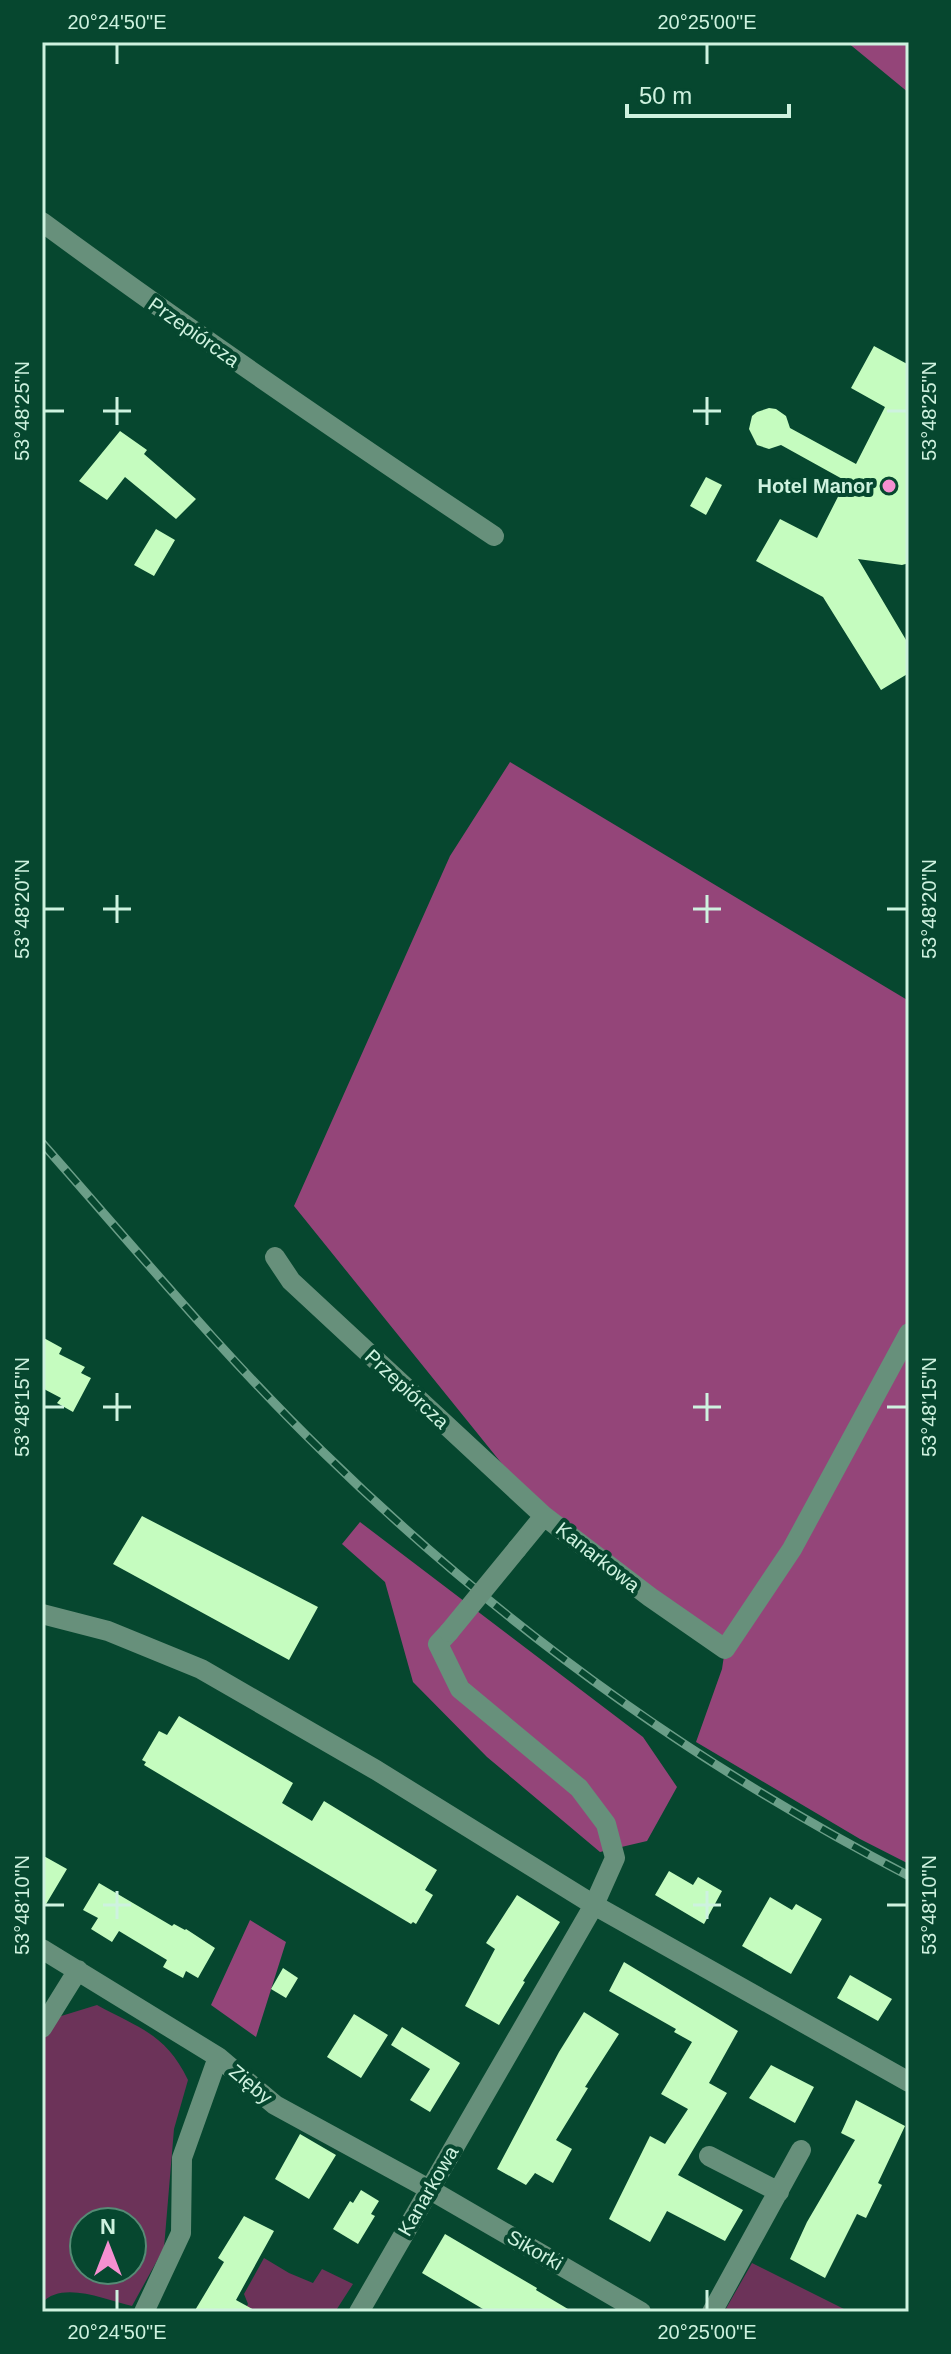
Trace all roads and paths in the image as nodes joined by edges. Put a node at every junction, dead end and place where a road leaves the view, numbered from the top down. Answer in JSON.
{"nodes":[{"id":1,"x":42,"y":222,"type":"edge"},
{"id":2,"x":494,"y":536,"type":"dead end"},
{"id":3,"x":275,"y":1257,"type":"dead end"},
{"id":4,"x":909,"y":1333,"type":"edge"},
{"id":5,"x":544,"y":1516,"type":"junction"},
{"id":6,"x":42,"y":1614,"type":"edge"},
{"id":7,"x":594,"y":1905,"type":"junction"},
{"id":8,"x":42,"y":1949,"type":"edge"},
{"id":9,"x":78,"y":1970,"type":"junction"},
{"id":10,"x":42,"y":2028,"type":"edge"},
{"id":11,"x":218,"y":2057,"type":"junction"},
{"id":12,"x":909,"y":2082,"type":"edge"},
{"id":13,"x":801,"y":2150,"type":"dead end"},
{"id":14,"x":709,"y":2156,"type":"dead end"},
{"id":15,"x":429,"y":2189,"type":"junction"},
{"id":16,"x":779,"y":2192,"type":"junction"},
{"id":17,"x":144,"y":2312,"type":"edge"},
{"id":18,"x":359,"y":2312,"type":"edge"},
{"id":19,"x":641,"y":2312,"type":"edge"},
{"id":20,"x":712,"y":2312,"type":"edge"}],
"edges":[{"from":1,"to":2,"type":"street","name":"Przepiórcza"},
{"from":3,"to":5,"type":"street","name":"Przepiórcza"},
{"from":4,"to":5,"type":"street","name":"Kanarkowa"},
{"from":5,"to":7,"type":"street","name":"Kanarkowa","bridge":true},
{"from":6,"to":7,"type":"street"},
{"from":7,"to":12,"type":"street"},
{"from":7,"to":15,"type":"street","name":"Kanarkowa"},
{"from":8,"to":9,"type":"street","name":"Zięby"},
{"from":9,"to":10,"type":"street"},
{"from":9,"to":11,"type":"street","name":"Zięby"},
{"from":11,"to":15,"type":"street","name":"Zięby"},
{"from":11,"to":17,"type":"street"},
{"from":13,"to":16,"type":"street"},
{"from":14,"to":16,"type":"street"},
{"from":15,"to":18,"type":"street","name":"Kanarkowa"},
{"from":15,"to":19,"type":"street","name":"Sikorki"},
{"from":16,"to":20,"type":"street"}]}
